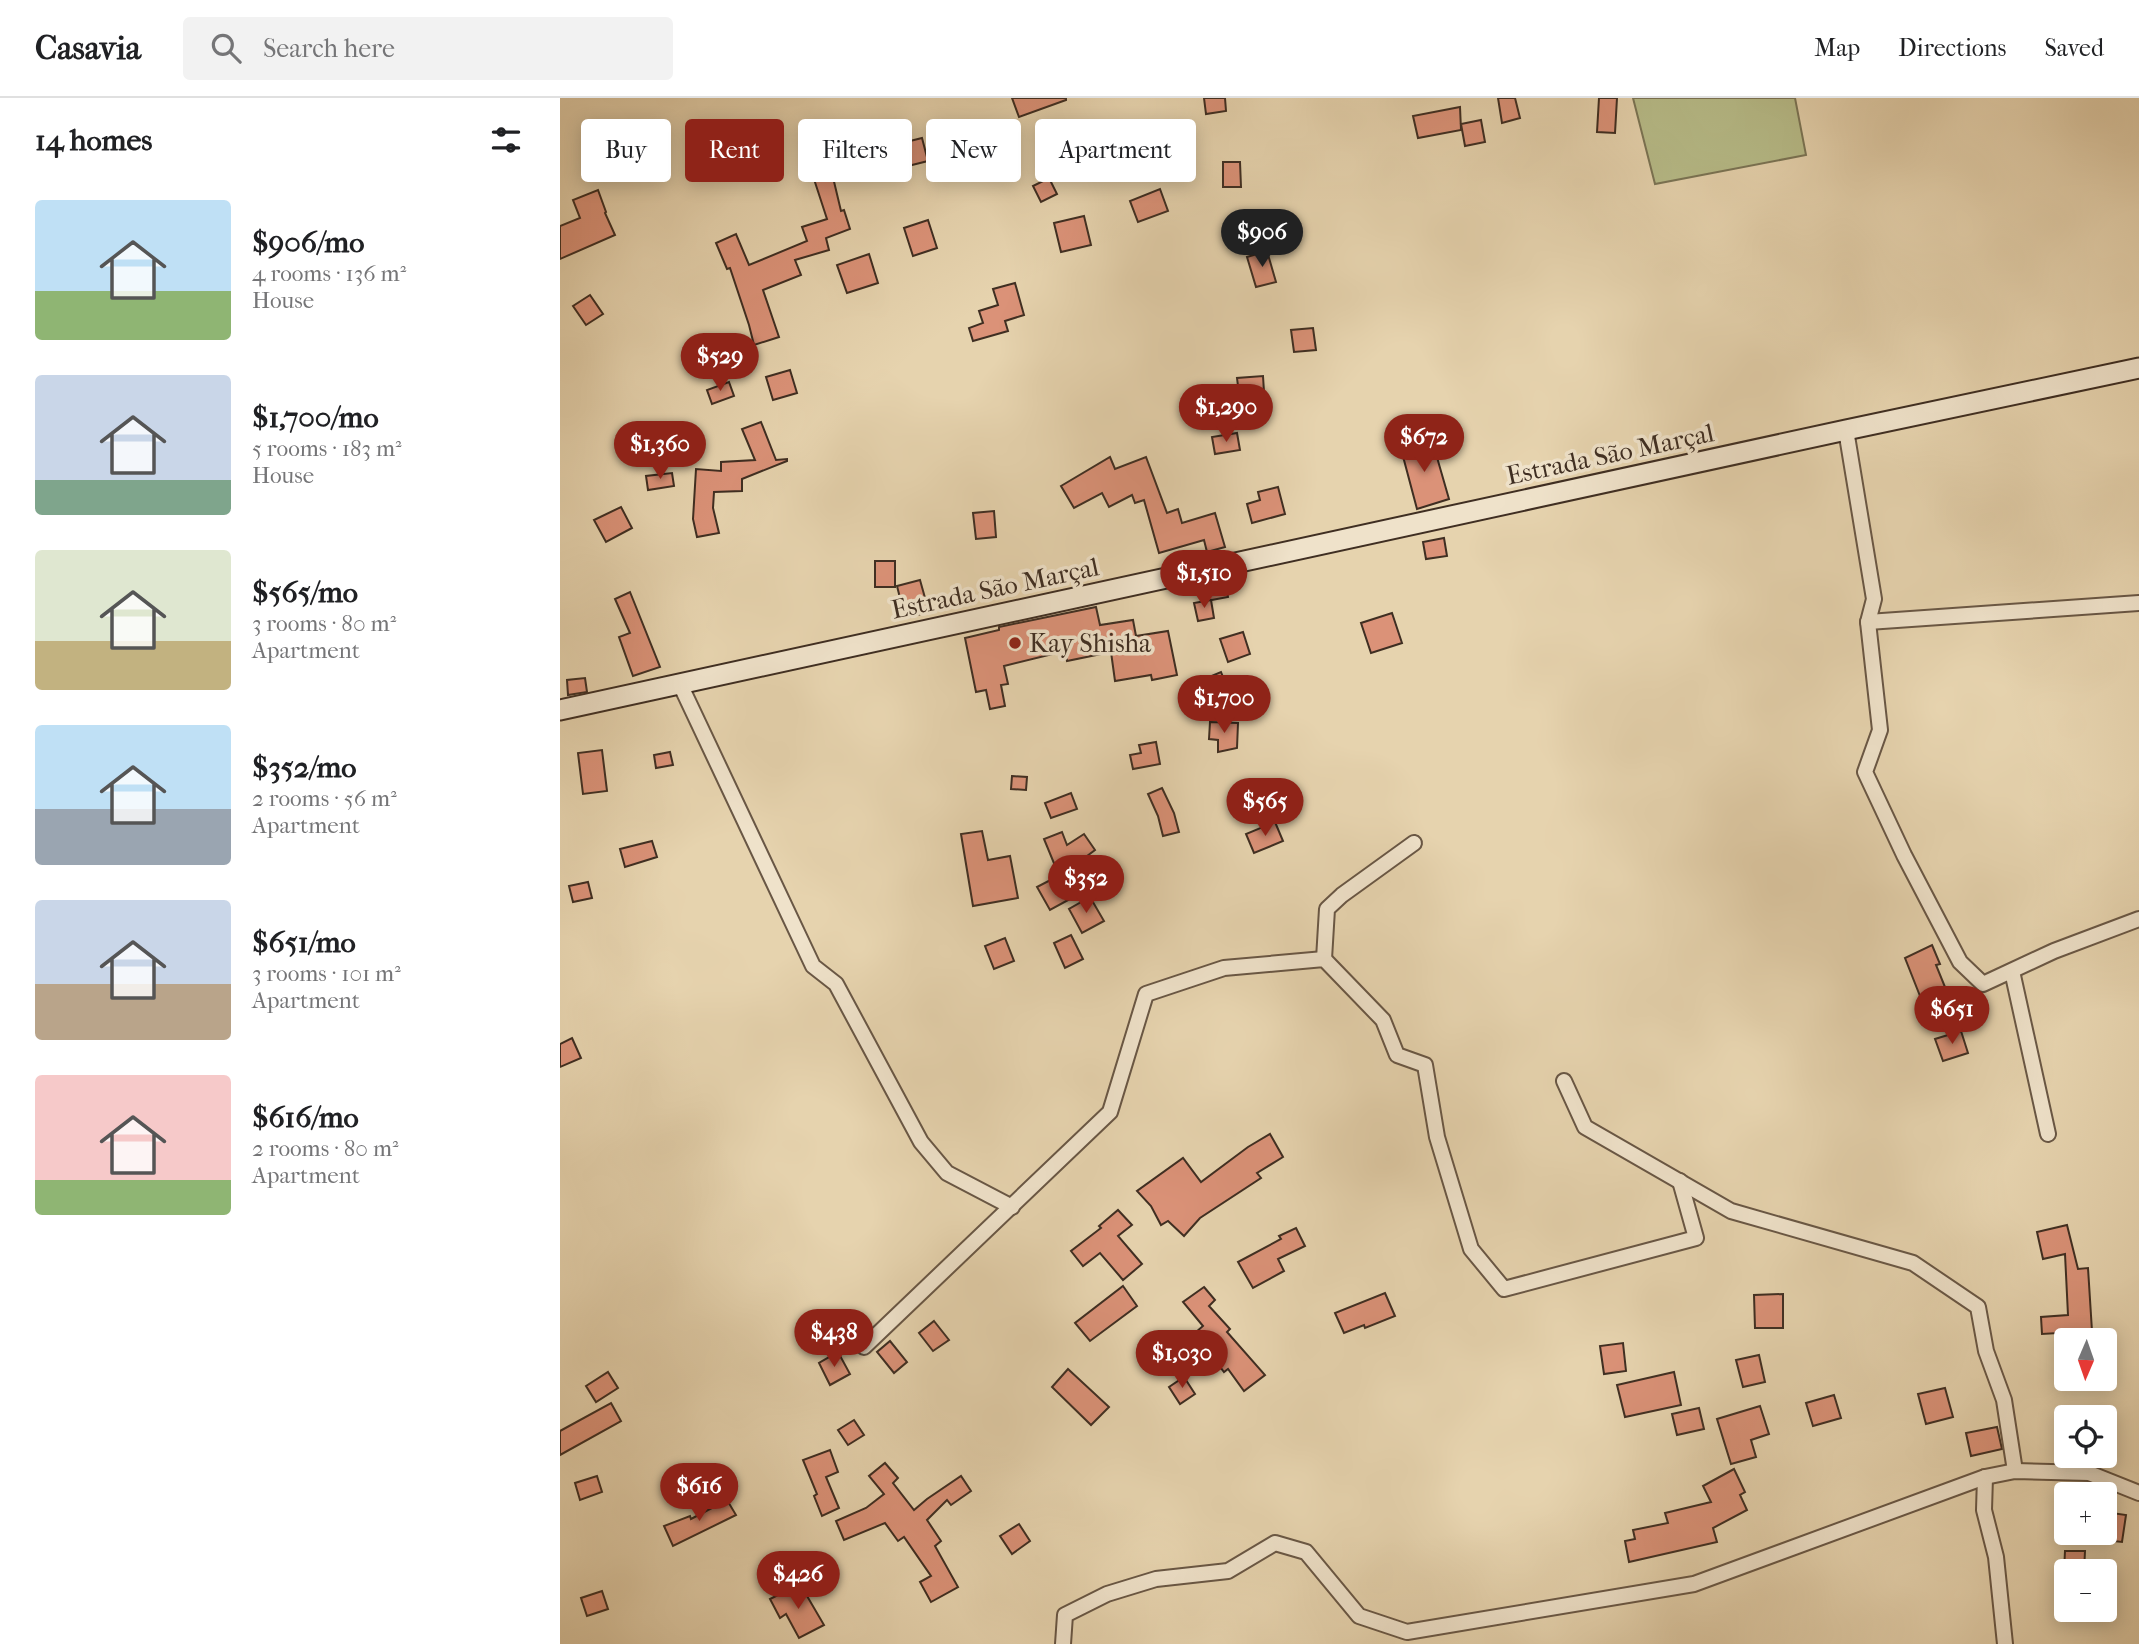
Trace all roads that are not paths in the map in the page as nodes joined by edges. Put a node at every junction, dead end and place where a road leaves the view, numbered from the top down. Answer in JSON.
{"nodes":[{"id":1,"x":2139,"y":368,"type":"edge"},
{"id":2,"x":1846,"y":430,"type":"junction"},
{"id":3,"x":2139,"y":604,"type":"edge"},
{"id":4,"x":1868,"y":622,"type":"junction"},
{"id":5,"x":680,"y":684,"type":"junction"},
{"id":6,"x":560,"y":710,"type":"edge"},
{"id":7,"x":1414,"y":843,"type":"dead end"},
{"id":8,"x":2139,"y":919,"type":"edge"},
{"id":9,"x":1324,"y":958,"type":"junction"},
{"id":10,"x":2012,"y":971,"type":"junction"},
{"id":11,"x":1564,"y":1081,"type":"dead end"},
{"id":12,"x":2048,"y":1134,"type":"dead end"},
{"id":13,"x":1680,"y":1181,"type":"junction"},
{"id":14,"x":1012,"y":1207,"type":"junction"},
{"id":15,"x":864,"y":1347,"type":"dead end"},
{"id":16,"x":2015,"y":1471,"type":"junction"},
{"id":17,"x":1985,"y":1477,"type":"junction"},
{"id":18,"x":2139,"y":1493,"type":"edge"},
{"id":19,"x":1063,"y":1644,"type":"edge"},
{"id":20,"x":2005,"y":1644,"type":"edge"}],
"edges":[{"from":1,"to":2,"type":"street","name":"Estrada São Marçal"},
{"from":2,"to":4,"type":"street"},
{"from":2,"to":5,"type":"street","name":"Estrada São Marçal"},
{"from":3,"to":4,"type":"street"},
{"from":4,"to":10,"type":"street"},
{"from":5,"to":6,"type":"street","name":"Estrada São Marçal"},
{"from":5,"to":14,"type":"street"},
{"from":7,"to":9,"type":"street"},
{"from":8,"to":10,"type":"street"},
{"from":9,"to":13,"type":"street"},
{"from":9,"to":14,"type":"street"},
{"from":10,"to":12,"type":"street"},
{"from":11,"to":13,"type":"street"},
{"from":13,"to":16,"type":"street"},
{"from":14,"to":15,"type":"street"},
{"from":16,"to":17,"type":"street"},
{"from":16,"to":18,"type":"street"},
{"from":17,"to":19,"type":"street"},
{"from":17,"to":20,"type":"street"}]}
